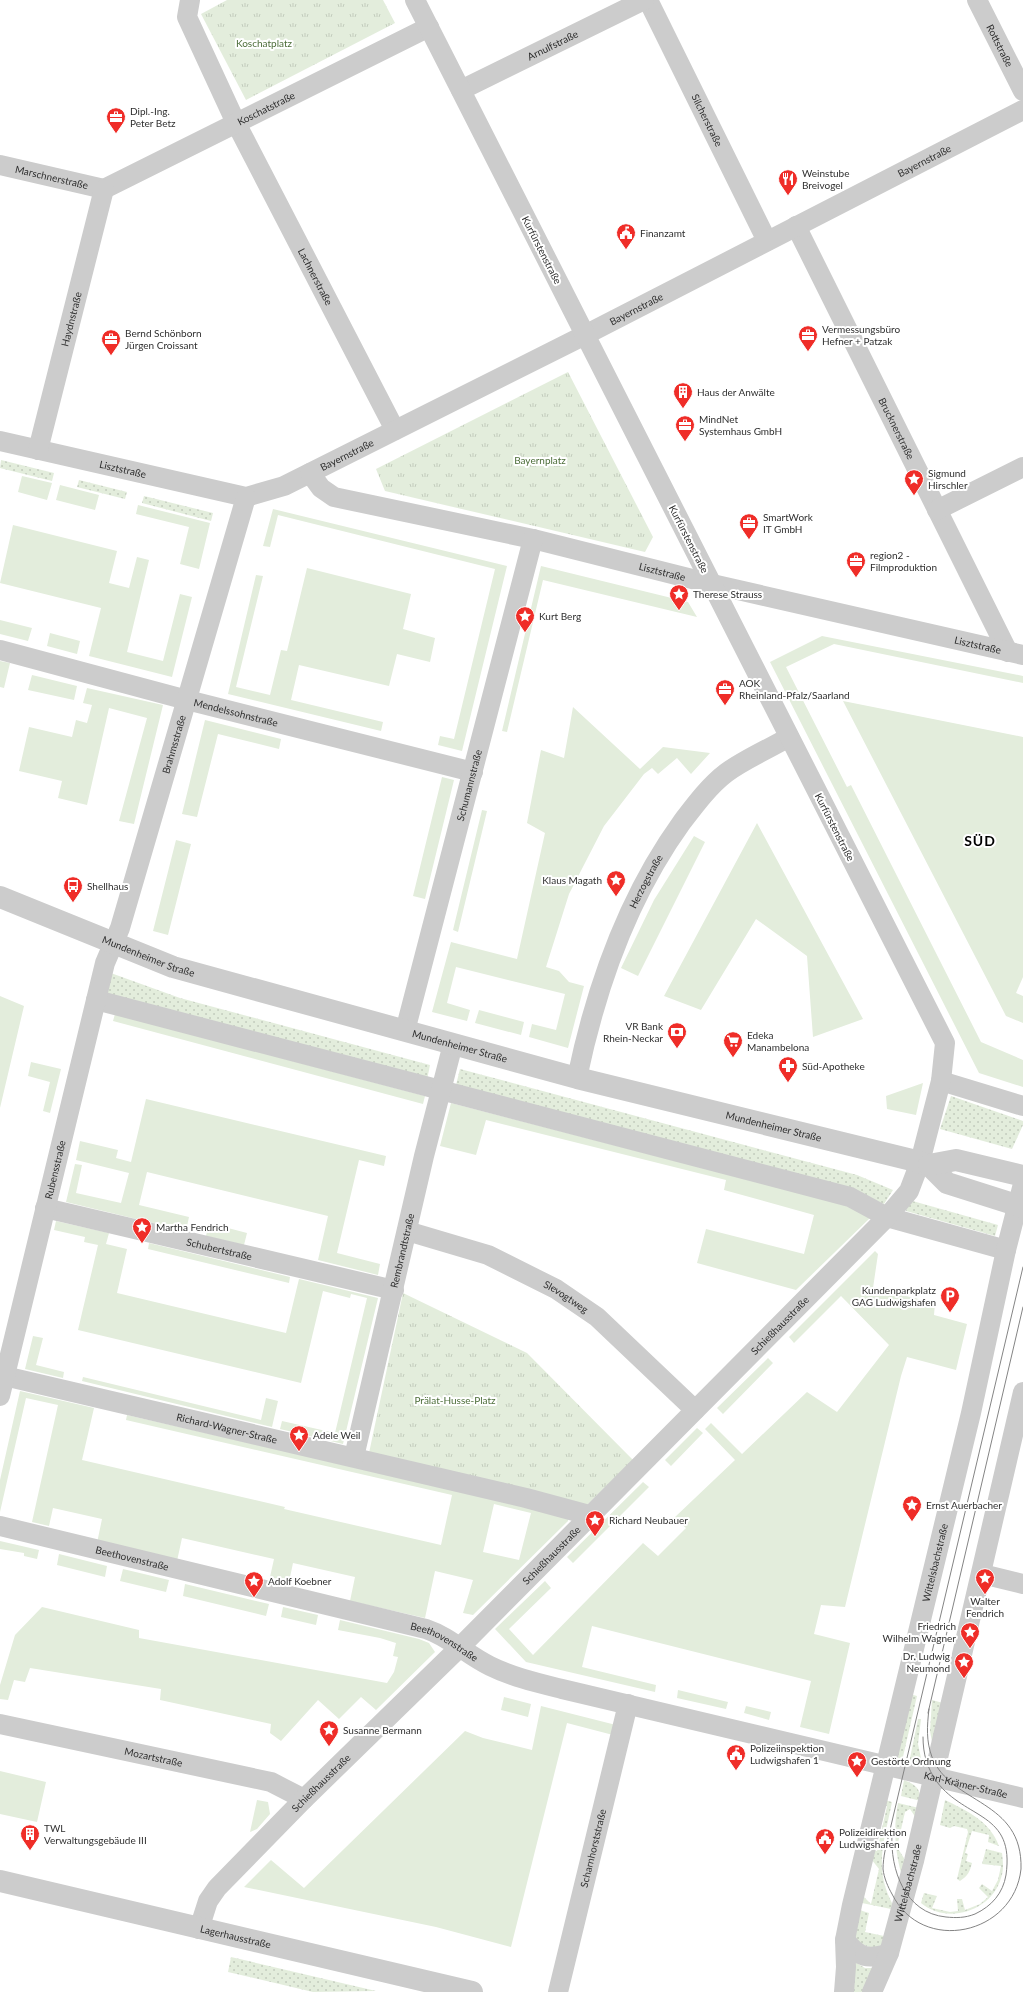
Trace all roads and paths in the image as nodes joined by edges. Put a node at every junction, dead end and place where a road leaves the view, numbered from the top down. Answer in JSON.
{"nodes":[{"id":1,"x":190,"y":0,"type":"edge"},
{"id":2,"x":415,"y":0,"type":"edge"},
{"id":3,"x":644,"y":0,"type":"edge"},
{"id":4,"x":648,"y":0,"type":"edge"},
{"id":5,"x":977,"y":0,"type":"edge"},
{"id":6,"x":429,"y":28,"type":"junction"},
{"id":7,"x":461,"y":90,"type":"junction"},
{"id":8,"x":1023,"y":91,"type":"edge"},
{"id":9,"x":1023,"y":110,"type":"edge"},
{"id":10,"x":236,"y":123,"type":"junction"},
{"id":11,"x":0,"y":165,"type":"edge"},
{"id":12,"x":104,"y":189,"type":"junction"},
{"id":13,"x":796,"y":226,"type":"junction"},
{"id":14,"x":767,"y":241,"type":"junction"},
{"id":15,"x":585,"y":335,"type":"junction"},
{"id":16,"x":394,"y":430,"type":"junction"},
{"id":17,"x":0,"y":441,"type":"edge"},
{"id":18,"x":38,"y":450,"type":"junction"},
{"id":19,"x":1023,"y":467,"type":"edge"},
{"id":20,"x":310,"y":473,"type":"junction"},
{"id":21,"x":246,"y":498,"type":"junction"},
{"id":22,"x":937,"y":510,"type":"junction"},
{"id":23,"x":533,"y":539,"type":"junction"},
{"id":24,"x":712,"y":584,"type":"junction"},
{"id":25,"x":0,"y":650,"type":"edge"},
{"id":26,"x":1016,"y":654,"type":"edge"},
{"id":27,"x":187,"y":700,"type":"junction"},
{"id":28,"x":789,"y":737,"type":"junction"},
{"id":29,"x":473,"y":772,"type":"junction"},
{"id":30,"x":0,"y":897,"type":"edge"},
{"id":31,"x":114,"y":944,"type":"junction"},
{"id":32,"x":96,"y":1000,"type":"junction"},
{"id":33,"x":405,"y":1031,"type":"junction"},
{"id":34,"x":453,"y":1044,"type":"junction"},
{"id":35,"x":577,"y":1078,"type":"junction"},
{"id":36,"x":941,"y":1081,"type":"junction"},
{"id":37,"x":440,"y":1090,"type":"junction"},
{"id":38,"x":1023,"y":1106,"type":"edge"},
{"id":39,"x":925,"y":1164,"type":"junction"},
{"id":40,"x":1023,"y":1176,"type":"edge"},
{"id":41,"x":1023,"y":1184,"type":"edge"},
{"id":42,"x":1020,"y":1206,"type":"edge"},
{"id":43,"x":45,"y":1208,"type":"junction"},
{"id":44,"x":887,"y":1217,"type":"junction"},
{"id":45,"x":407,"y":1231,"type":"junction"},
{"id":46,"x":1006,"y":1250,"type":"junction"},
{"id":47,"x":394,"y":1290,"type":"junction"},
{"id":48,"x":2,"y":1376,"type":"edge"},
{"id":49,"x":1023,"y":1392,"type":"edge"},
{"id":50,"x":0,"y":1396,"type":"edge"},
{"id":51,"x":695,"y":1410,"type":"junction"},
{"id":52,"x":354,"y":1457,"type":"junction"},
{"id":53,"x":589,"y":1515,"type":"junction"},
{"id":54,"x":0,"y":1526,"type":"edge"},
{"id":55,"x":982,"y":1574,"type":"junction"},
{"id":56,"x":1023,"y":1584,"type":"edge"},
{"id":57,"x":460,"y":1647,"type":"junction"},
{"id":58,"x":628,"y":1704,"type":"junction"},
{"id":59,"x":0,"y":1724,"type":"edge"},
{"id":60,"x":886,"y":1766,"type":"junction"},
{"id":61,"x":934,"y":1777,"type":"junction"},
{"id":62,"x":1023,"y":1798,"type":"edge"},
{"id":63,"x":304,"y":1799,"type":"junction"},
{"id":64,"x":0,"y":1881,"type":"edge"},
{"id":65,"x":199,"y":1929,"type":"junction"},
{"id":66,"x":844,"y":1940,"type":"junction"},
{"id":67,"x":889,"y":1952,"type":"junction"},
{"id":68,"x":472,"y":1992,"type":"edge"},
{"id":69,"x":558,"y":1992,"type":"edge"},
{"id":70,"x":844,"y":1992,"type":"edge"},
{"id":71,"x":872,"y":1992,"type":"edge"}],
"edges":[{"from":1,"to":10,"type":"street"},
{"from":2,"to":6,"type":"street","name":"Kurfürstenstraße"},
{"from":3,"to":7,"type":"street","name":"Arnulfstraße"},
{"from":4,"to":14,"type":"street","name":"Silcherstraße"},
{"from":5,"to":8,"type":"street","name":"Rottstraße"},
{"from":6,"to":7,"type":"street","name":"Kurfürstenstraße"},
{"from":6,"to":10,"type":"street","name":"Koschatstraße"},
{"from":7,"to":15,"type":"street","name":"Kurfürstenstraße"},
{"from":9,"to":13,"type":"street","name":"Bayernstraße"},
{"from":10,"to":12,"type":"street","name":"Koschatstraße"},
{"from":10,"to":16,"type":"street","name":"Lachnerstraße"},
{"from":11,"to":12,"type":"street","name":"Marschnerstraße"},
{"from":12,"to":18,"type":"street","name":"Haydnstraße"},
{"from":13,"to":14,"type":"street","name":"Bayernstraße"},
{"from":13,"to":22,"type":"street","name":"Brucknerstraße"},
{"from":14,"to":15,"type":"street","name":"Bayernstraße"},
{"from":15,"to":16,"type":"street","name":"Bayernstraße"},
{"from":15,"to":24,"type":"street","name":"Kurfürstenstraße"},
{"from":16,"to":20,"type":"street","name":"Bayernstraße"},
{"from":17,"to":18,"type":"street","name":"Lisztstraße"},
{"from":18,"to":21,"type":"street","name":"Lisztstraße"},
{"from":19,"to":22,"type":"street"},
{"from":20,"to":21,"type":"street","name":"Bayernstraße"},
{"from":20,"to":23,"type":"street","name":"Lisztstraße"},
{"from":21,"to":27,"type":"street","name":"Brahmsstraße"},
{"from":22,"to":26,"type":"street","name":"Brucknerstraße"},
{"from":23,"to":24,"type":"street","name":"Lisztstraße"},
{"from":23,"to":29,"type":"street","name":"Schumannstraße"},
{"from":24,"to":26,"type":"street","name":"Lisztstraße"},
{"from":24,"to":28,"type":"street","name":"Kurfürstenstraße"},
{"from":25,"to":27,"type":"street","name":"Mendelssohnstraße"},
{"from":27,"to":29,"type":"street","name":"Mendelssohnstraße"},
{"from":27,"to":31,"type":"street","name":"Brahmsstraße"},
{"from":28,"to":35,"type":"street","name":"Herzogstraße"},
{"from":28,"to":36,"type":"street","name":"Kurfürstenstraße"},
{"from":29,"to":33,"type":"street","name":"Schumannstraße"},
{"from":30,"to":31,"type":"street","name":"Mundenheimer Straße"},
{"from":31,"to":32,"type":"street","name":"Rubensstraße"},
{"from":31,"to":33,"type":"street","name":"Mundenheimer Straße"},
{"from":32,"to":37,"type":"street"},
{"from":32,"to":43,"type":"street","name":"Rubensstraße"},
{"from":33,"to":34,"type":"street","name":"Mundenheimer Straße"},
{"from":34,"to":35,"type":"street","name":"Mundenheimer Straße"},
{"from":34,"to":37,"type":"street","name":"Rembrandtstraße"},
{"from":35,"to":39,"type":"street","name":"Mundenheimer Straße"},
{"from":36,"to":38,"type":"street"},
{"from":36,"to":39,"type":"street","name":"Kurfürstenstraße"},
{"from":37,"to":44,"type":"street"},
{"from":37,"to":45,"type":"street","name":"Rembrandtstraße"},
{"from":39,"to":40,"type":"street","name":"Mundenheimer Straße"},
{"from":39,"to":42,"type":"street","name":"Mundenheimer Straße"},
{"from":39,"to":44,"type":"street","name":"Schießhausstraße"},
{"from":41,"to":42,"type":"street","name":"Wittelsbachstraße"},
{"from":42,"to":46,"type":"street","name":"Wittelsbachstraße"},
{"from":43,"to":47,"type":"street","name":"Schubertstraße"},
{"from":43,"to":48,"type":"street","name":"Rubensstraße"},
{"from":44,"to":46,"type":"street"},
{"from":44,"to":51,"type":"street","name":"Schießhausstraße"},
{"from":45,"to":47,"type":"street","name":"Rembrandtstraße"},
{"from":45,"to":51,"type":"street","name":"Slevogtweg"},
{"from":46,"to":60,"type":"street","name":"Wittelsbachstraße"},
{"from":47,"to":52,"type":"street","name":"Rembrandtstraße"},
{"from":48,"to":50,"type":"street","name":"Rubensstraße"},
{"from":48,"to":52,"type":"street","name":"Richard-Wagner-Straße"},
{"from":49,"to":55,"type":"street","name":"Wittelsbachstraße"},
{"from":51,"to":53,"type":"street","name":"Schießhausstraße"},
{"from":52,"to":53,"type":"street","name":"Richard-Wagner-Straße"},
{"from":53,"to":57,"type":"street","name":"Schießhausstraße"},
{"from":54,"to":57,"type":"street","name":"Beethovenstraße"},
{"from":55,"to":56,"type":"street"},
{"from":55,"to":61,"type":"street","name":"Wittelsbachstraße"},
{"from":57,"to":58,"type":"street","name":"Beethovenstraße"},
{"from":57,"to":63,"type":"street","name":"Schießhausstraße"},
{"from":58,"to":60,"type":"street","name":"Beethovenstraße"},
{"from":58,"to":69,"type":"street","name":"Scharnhorststraße"},
{"from":59,"to":63,"type":"street","name":"Mozartstraße"},
{"from":60,"to":61,"type":"street","name":"Karl-Krämer-Straße"},
{"from":60,"to":66,"type":"street","name":"Wittelsbachstraße"},
{"from":61,"to":62,"type":"street","name":"Karl-Krämer-Straße"},
{"from":61,"to":67,"type":"street","name":"Wittelsbachstraße"},
{"from":63,"to":65,"type":"street","name":"Schießhausstraße"},
{"from":64,"to":65,"type":"street","name":"Lagerhausstraße"},
{"from":65,"to":68,"type":"street","name":"Lagerhausstraße"},
{"from":66,"to":67,"type":"street"},
{"from":66,"to":70,"type":"street","name":"Wittelsbachstraße"},
{"from":67,"to":71,"type":"street","name":"Wittelsbachstraße"}]}
